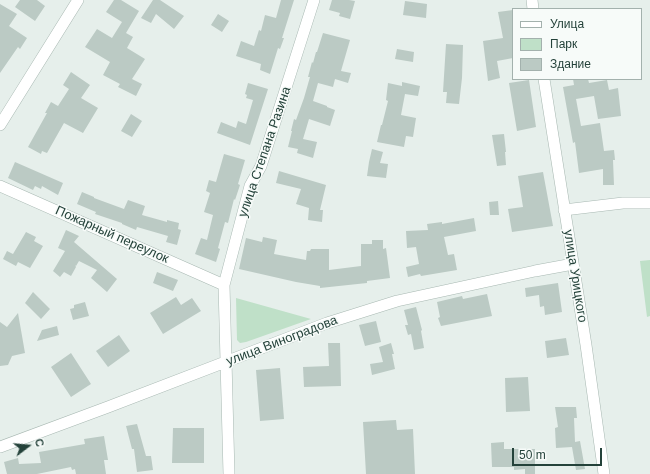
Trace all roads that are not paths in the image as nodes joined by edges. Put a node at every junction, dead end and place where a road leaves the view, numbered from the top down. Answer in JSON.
{"nodes":[{"id":1,"x":78,"y":0,"type":"edge"},
{"id":2,"x":314,"y":0,"type":"edge"},
{"id":3,"x":544,"y":80,"type":"edge"},
{"id":4,"x":4,"y":113,"type":"edge"},
{"id":5,"x":0,"y":125,"type":"edge"},
{"id":6,"x":0,"y":186,"type":"edge"},
{"id":7,"x":650,"y":202,"type":"edge"},
{"id":8,"x":564,"y":210,"type":"junction"},
{"id":9,"x":573,"y":264,"type":"junction"},
{"id":10,"x":224,"y":285,"type":"junction"},
{"id":11,"x":226,"y":362,"type":"junction"},
{"id":12,"x":0,"y":447,"type":"edge"},
{"id":13,"x":229,"y":474,"type":"edge"},
{"id":14,"x":604,"y":474,"type":"edge"}],
"edges":[{"from":1,"to":4,"type":"street"},
{"from":2,"to":10,"type":"street","name":"улица Степана Разина"},
{"from":3,"to":8,"type":"street","name":"улица Урицкого"},
{"from":4,"to":5,"type":"street"},
{"from":6,"to":10,"type":"street","name":"Пожарный переулок"},
{"from":7,"to":8,"type":"street"},
{"from":8,"to":9,"type":"street","name":"улица Урицкого"},
{"from":9,"to":11,"type":"street","name":"улица Виноградова"},
{"from":9,"to":14,"type":"street","name":"улица Урицкого"},
{"from":10,"to":11,"type":"street","name":"улица Степана Разина"},
{"from":11,"to":12,"type":"street","name":"улица Виноградова"},
{"from":11,"to":13,"type":"street","name":"улица Степана Разина"}]}
